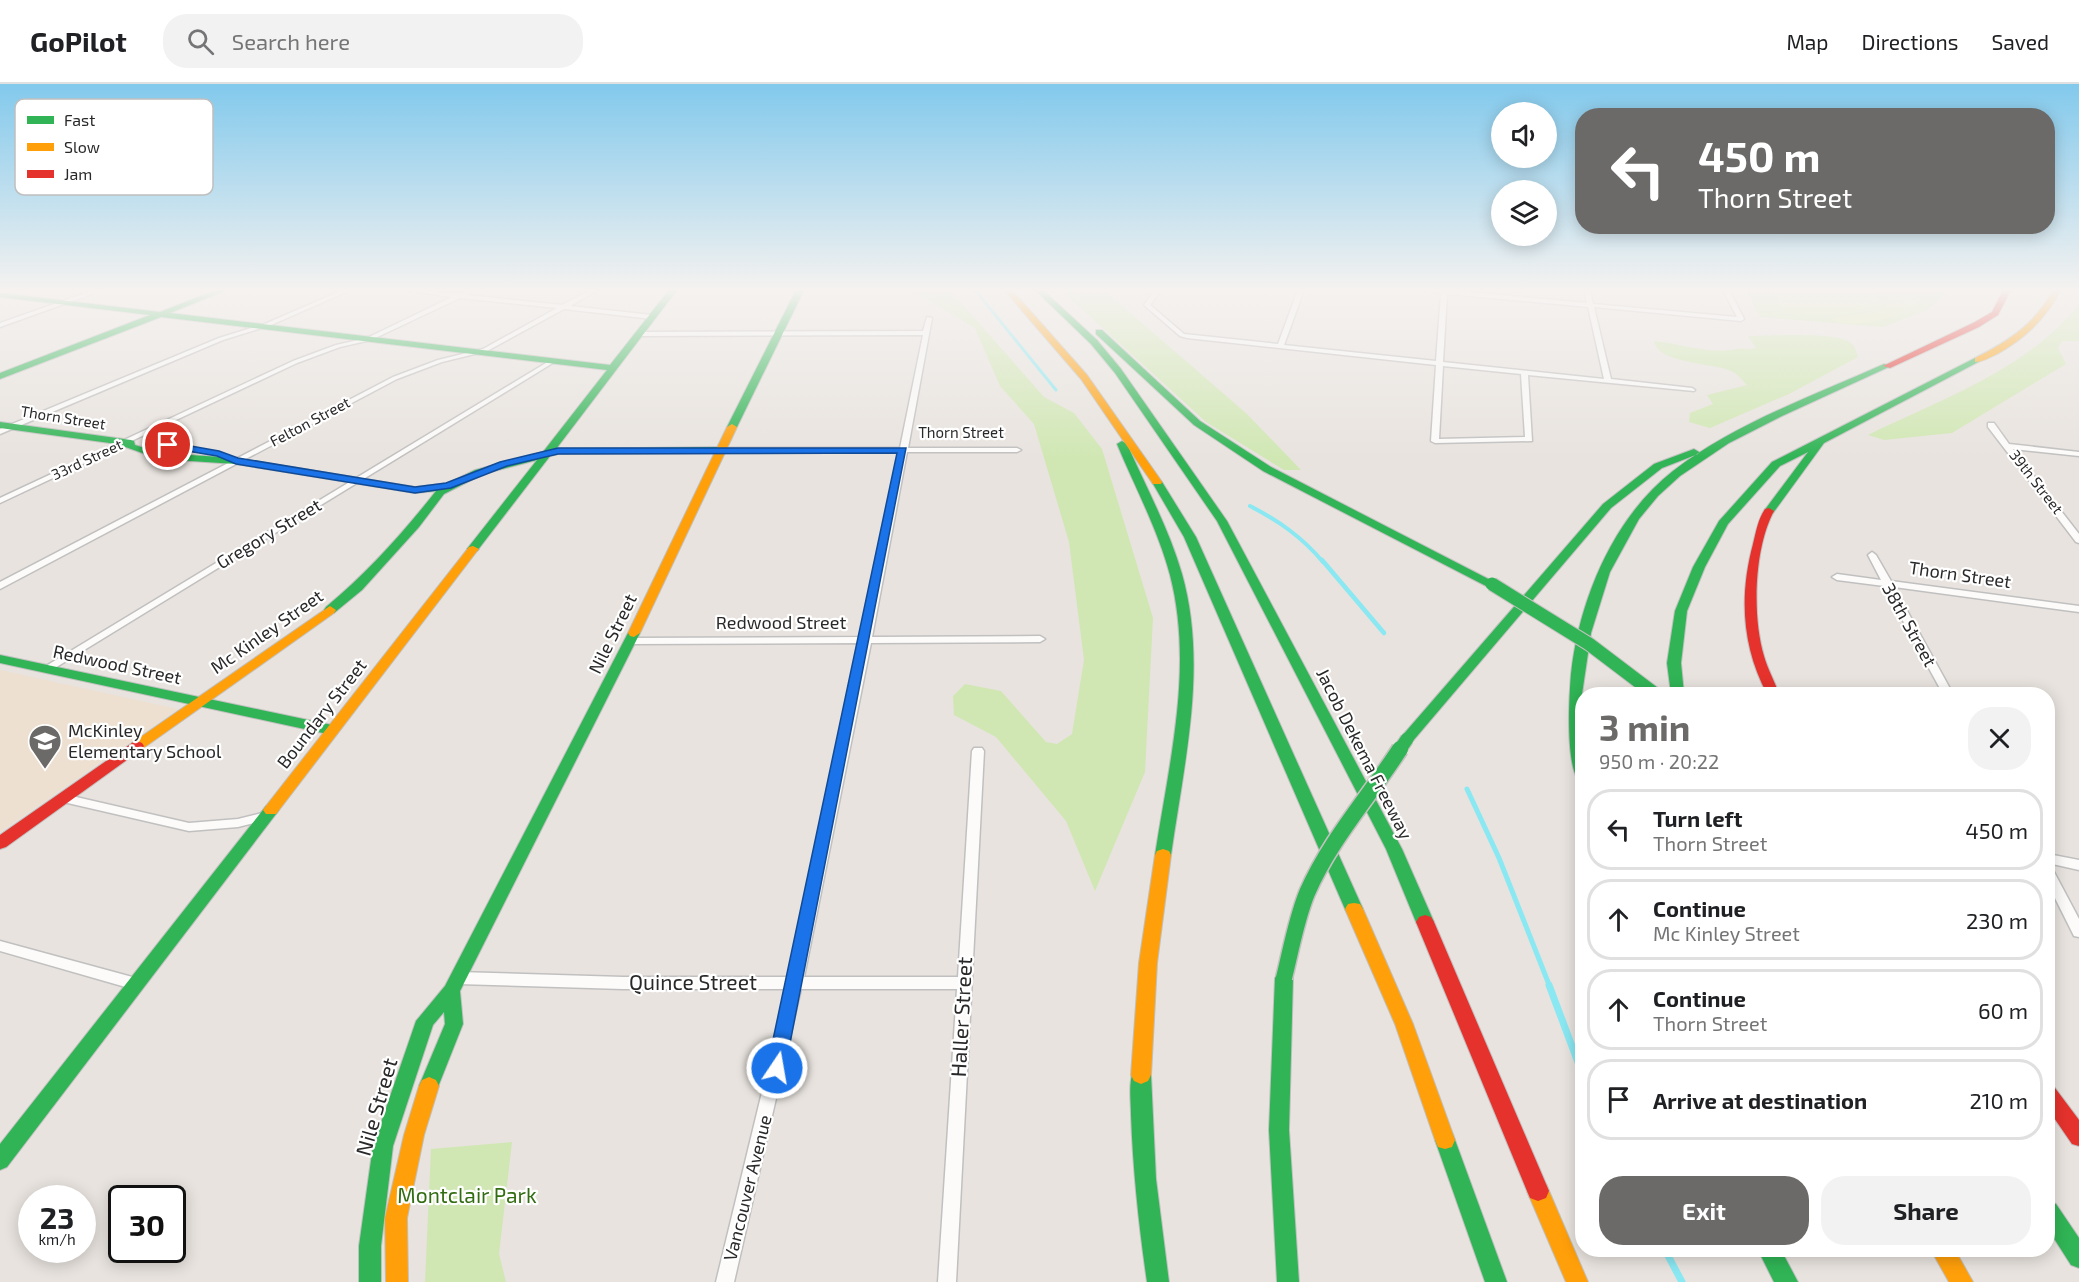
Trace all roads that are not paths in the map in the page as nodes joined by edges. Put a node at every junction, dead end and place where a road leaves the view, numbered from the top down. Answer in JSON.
{"nodes":[{"id":1,"x":78,"y":346,"type":"edge"},
{"id":2,"x":204,"y":346,"type":"edge"},
{"id":3,"x":326,"y":346,"type":"edge"},
{"id":4,"x":426,"y":346,"type":"edge"},
{"id":5,"x":489,"y":346,"type":"edge"},
{"id":6,"x":628,"y":346,"type":"edge"},
{"id":7,"x":772,"y":346,"type":"edge"},
{"id":8,"x":923,"y":346,"type":"edge"},
{"id":9,"x":1058,"y":346,"type":"edge"},
{"id":10,"x":1097,"y":346,"type":"edge"},
{"id":11,"x":1115,"y":346,"type":"edge"},
{"id":12,"x":1270,"y":346,"type":"edge"},
{"id":13,"x":1440,"y":346,"type":"edge"},
{"id":14,"x":1600,"y":346,"type":"edge"},
{"id":15,"x":1930,"y":346,"type":"edge"},
{"id":16,"x":2006,"y":346,"type":"edge"},
{"id":17,"x":1280,"y":347,"type":"joint"},
{"id":18,"x":477,"y":352,"type":"junction"},
{"id":19,"x":554,"y":361,"type":"junction"},
{"id":20,"x":1439,"y":364,"type":"junction"},
{"id":21,"x":610,"y":368,"type":"junction"},
{"id":22,"x":1524,"y":373,"type":"junction"},
{"id":23,"x":0,"y":376,"type":"edge"},
{"id":24,"x":1086,"y":377,"type":"junction"},
{"id":25,"x":1608,"y":381,"type":"junction"},
{"id":26,"x":1692,"y":390,"type":"dead end"},
{"id":27,"x":1991,"y":425,"type":"dead end"},
{"id":28,"x":4,"y":428,"type":"edge"},
{"id":29,"x":1747,"y":430,"type":"junction"},
{"id":30,"x":1824,"y":437,"type":"junction"},
{"id":31,"x":122,"y":444,"type":"junction"},
{"id":32,"x":2008,"y":446,"type":"junction"},
{"id":33,"x":720,"y":450,"type":"junction"},
{"id":34,"x":902,"y":450,"type":"junction"},
{"id":35,"x":1017,"y":450,"type":"dead end"},
{"id":36,"x":546,"y":452,"type":"junction"},
{"id":37,"x":2079,"y":454,"type":"edge"},
{"id":38,"x":236,"y":461,"type":"junction"},
{"id":39,"x":358,"y":480,"type":"junction"},
{"id":40,"x":448,"y":486,"type":"junction"},
{"id":41,"x":0,"y":501,"type":"edge"},
{"id":42,"x":2079,"y":540,"type":"edge"},
{"id":43,"x":1872,"y":555,"type":"dead end"},
{"id":44,"x":1837,"y":577,"type":"dead end"},
{"id":45,"x":1886,"y":583,"type":"junction"},
{"id":46,"x":0,"y":586,"type":"edge"},
{"id":47,"x":2079,"y":609,"type":"edge"},
{"id":48,"x":1040,"y":639,"type":"dead end"},
{"id":49,"x":865,"y":640,"type":"junction"},
{"id":50,"x":630,"y":641,"type":"junction"},
{"id":51,"x":0,"y":659,"type":"edge"},
{"id":52,"x":46,"y":669,"type":"junction"},
{"id":53,"x":1578,"y":687,"type":"edge"},
{"id":54,"x":1646,"y":687,"type":"edge"},
{"id":55,"x":1676,"y":687,"type":"edge"},
{"id":56,"x":1769,"y":687,"type":"edge"},
{"id":57,"x":1944,"y":687,"type":"edge"},
{"id":58,"x":201,"y":701,"type":"junction"},
{"id":59,"x":332,"y":730,"type":"junction"},
{"id":60,"x":978,"y":751,"type":"dead end"},
{"id":61,"x":63,"y":798,"type":"junction"},
{"id":62,"x":267,"y":816,"type":"junction"},
{"id":63,"x":0,"y":843,"type":"edge"},
{"id":64,"x":2055,"y":860,"type":"edge"},
{"id":65,"x":2079,"y":865,"type":"edge"},
{"id":66,"x":2055,"y":886,"type":"edge"},
{"id":67,"x":2079,"y":932,"type":"edge"},
{"id":68,"x":0,"y":946,"type":"edge"},
{"id":69,"x":963,"y":983,"type":"junction"},
{"id":70,"x":136,"y":984,"type":"junction"},
{"id":71,"x":795,"y":984,"type":"junction"},
{"id":72,"x":454,"y":985,"type":"junction"},
{"id":73,"x":2055,"y":1104,"type":"edge"},
{"id":74,"x":2079,"y":1137,"type":"edge"},
{"id":75,"x":0,"y":1161,"type":"edge"},
{"id":76,"x":2055,"y":1221,"type":"edge"},
{"id":77,"x":1773,"y":1257,"type":"edge"},
{"id":78,"x":1946,"y":1257,"type":"edge"},
{"id":79,"x":2079,"y":1257,"type":"edge"},
{"id":80,"x":370,"y":1282,"type":"edge"},
{"id":81,"x":397,"y":1282,"type":"edge"},
{"id":82,"x":725,"y":1282,"type":"edge"},
{"id":83,"x":947,"y":1282,"type":"edge"},
{"id":84,"x":1158,"y":1282,"type":"edge"},
{"id":85,"x":1288,"y":1282,"type":"edge"},
{"id":86,"x":1496,"y":1282,"type":"edge"},
{"id":87,"x":1577,"y":1282,"type":"edge"},
{"id":88,"x":1787,"y":1282,"type":"edge"},
{"id":89,"x":1962,"y":1282,"type":"edge"}],
"edges":[{"from":1,"to":23,"type":"main road"},
{"from":2,"to":28,"type":"street"},
{"from":3,"to":31,"type":"street","name":"33rd Street"},
{"from":4,"to":18,"type":"main road"},
{"from":5,"to":18,"type":"street","name":"Felton Street"},
{"from":6,"to":21,"type":"main road","name":"Boundary Street"},
{"from":7,"to":33,"type":"main road","name":"Nile Street"},
{"from":8,"to":34,"type":"street","name":"Vancouver Avenue"},
{"from":9,"to":24,"type":"main road"},
{"from":10,"to":87,"type":"main road","name":"Jacob Dekema Freeway"},
{"from":11,"to":54,"type":"main road","bridge":true},
{"from":12,"to":17,"type":"street"},
{"from":13,"to":20,"type":"street"},
{"from":14,"to":25,"type":"street"},
{"from":15,"to":29,"type":"main road"},
{"from":16,"to":30,"type":"main road"},
{"from":17,"to":20,"type":"street"},
{"from":18,"to":19,"type":"main road"},
{"from":18,"to":38,"type":"street","name":"Felton Street"},
{"from":19,"to":21,"type":"main road"},
{"from":19,"to":39,"type":"street","name":"Gregory Street"},
{"from":20,"to":22,"type":"street"},
{"from":20,"to":22,"type":"street"},
{"from":21,"to":36,"type":"main road","name":"Boundary Street"},
{"from":22,"to":25,"type":"street"},
{"from":24,"to":84,"type":"main road"},
{"from":24,"to":86,"type":"main road"},
{"from":25,"to":26,"type":"street"},
{"from":27,"to":32,"type":"street","name":"39th Street"},
{"from":28,"to":31,"type":"main road","name":"Thorn Street"},
{"from":29,"to":53,"type":"main road"},
{"from":29,"to":85,"type":"main road","bridge":true},
{"from":30,"to":55,"type":"main road"},
{"from":30,"to":56,"type":"main road"},
{"from":31,"to":38,"type":"main road","name":"Thorn Street"},
{"from":31,"to":41,"type":"street","name":"33rd Street"},
{"from":32,"to":37,"type":"street"},
{"from":32,"to":42,"type":"street","name":"39th Street"},
{"from":33,"to":34,"type":"street","name":"Thorn Street"},
{"from":33,"to":36,"type":"main road","name":"Thorn Street"},
{"from":33,"to":50,"type":"main road","name":"Nile Street"},
{"from":34,"to":35,"type":"street","name":"Thorn Street"},
{"from":34,"to":49,"type":"street","name":"Vancouver Avenue"},
{"from":36,"to":40,"type":"main road","name":"Mc Kinley Street"},
{"from":36,"to":59,"type":"main road","name":"Boundary Street"},
{"from":38,"to":39,"type":"main road","name":"Thorn Street"},
{"from":38,"to":46,"type":"street","name":"Felton Street"},
{"from":39,"to":40,"type":"main road","name":"Thorn Street"},
{"from":39,"to":52,"type":"street","name":"Gregory Street"},
{"from":40,"to":58,"type":"main road","name":"Mc Kinley Street"},
{"from":43,"to":45,"type":"street","name":"38th Street"},
{"from":44,"to":45,"type":"street","name":"Thorn Street"},
{"from":45,"to":47,"type":"street","name":"Thorn Street"},
{"from":45,"to":57,"type":"street","name":"38th Street"},
{"from":48,"to":49,"type":"street","name":"Redwood Street"},
{"from":49,"to":50,"type":"street","name":"Redwood Street"},
{"from":49,"to":71,"type":"street","name":"Vancouver Avenue"},
{"from":50,"to":72,"type":"main road","name":"Nile Street"},
{"from":51,"to":52,"type":"main road","name":"Redwood Street"},
{"from":52,"to":58,"type":"main road","name":"Redwood Street"},
{"from":58,"to":59,"type":"main road","name":"Redwood Street"},
{"from":58,"to":61,"type":"main road","name":"Mc Kinley Street"},
{"from":59,"to":62,"type":"main road","name":"Boundary Street"},
{"from":60,"to":69,"type":"street","name":"Haller Street"},
{"from":61,"to":62,"type":"street"},
{"from":61,"to":63,"type":"main road","name":"Mc Kinley Street"},
{"from":62,"to":70,"type":"main road","name":"Boundary Street"},
{"from":64,"to":65,"type":"street"},
{"from":66,"to":67,"type":"street"},
{"from":68,"to":70,"type":"street"},
{"from":69,"to":71,"type":"street","name":"Quince Street"},
{"from":69,"to":83,"type":"street","name":"Haller Street"},
{"from":70,"to":75,"type":"main road","name":"Boundary Street"},
{"from":71,"to":72,"type":"street","name":"Quince Street"},
{"from":71,"to":82,"type":"street","name":"Vancouver Avenue"},
{"from":72,"to":80,"type":"main road","name":"Nile Street"},
{"from":72,"to":81,"type":"main road"},
{"from":73,"to":74,"type":"main road"},
{"from":76,"to":79,"type":"main road"},
{"from":77,"to":88,"type":"main road"},
{"from":78,"to":89,"type":"main road"}]}
